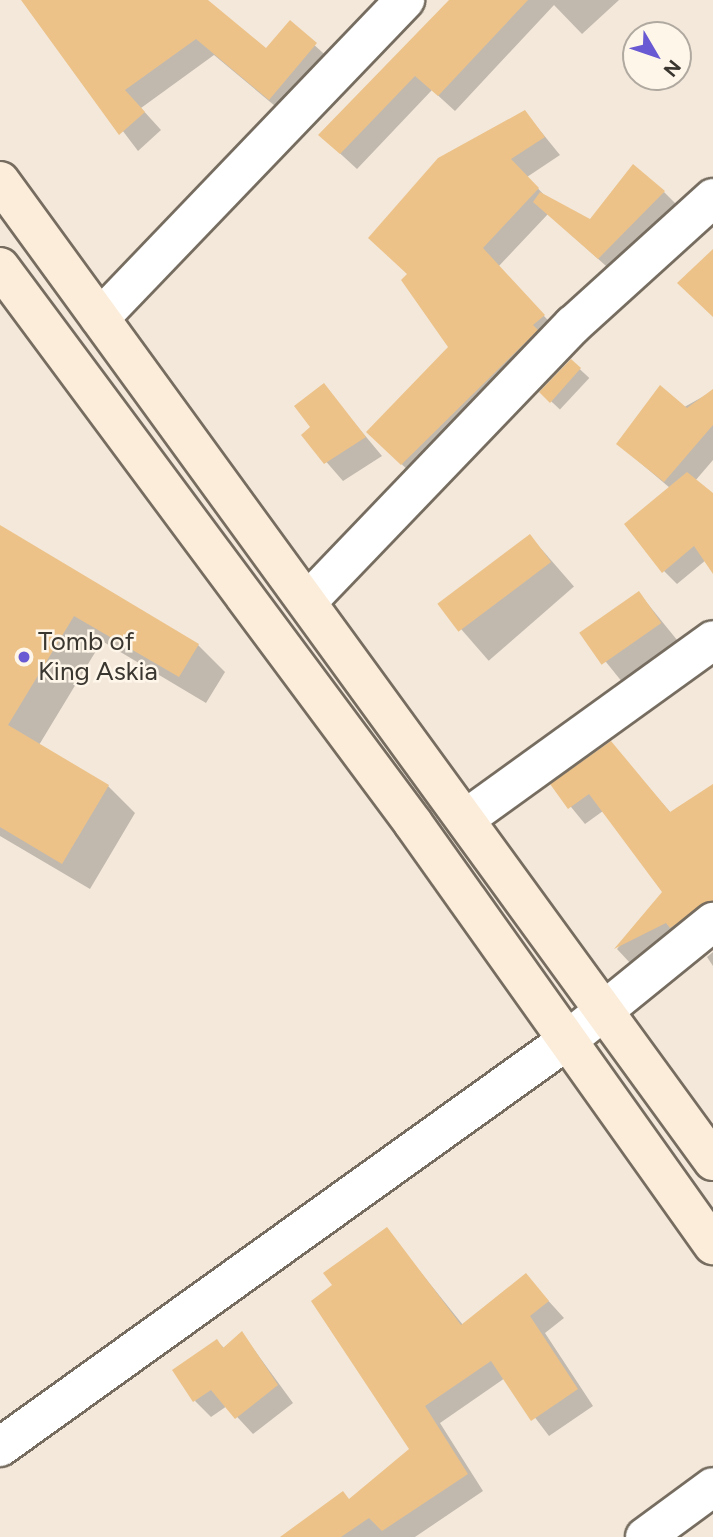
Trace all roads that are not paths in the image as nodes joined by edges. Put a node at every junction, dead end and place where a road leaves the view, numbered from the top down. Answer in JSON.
{"nodes":[{"id":1,"x":405,"y":0,"type":"edge"},
{"id":2,"x":0,"y":182,"type":"edge"},
{"id":3,"x":713,"y":198,"type":"edge"},
{"id":4,"x":0,"y":267,"type":"edge"},
{"id":5,"x":100,"y":318,"type":"junction"},
{"id":6,"x":310,"y":599,"type":"junction"},
{"id":7,"x":713,"y":640,"type":"edge"},
{"id":8,"x":468,"y":817,"type":"junction"},
{"id":9,"x":713,"y":922,"type":"edge"},
{"id":10,"x":606,"y":1010,"type":"junction"},
{"id":11,"x":569,"y":1040,"type":"junction"},
{"id":12,"x":713,"y":1161,"type":"edge"},
{"id":13,"x":713,"y":1245,"type":"edge"},
{"id":14,"x":0,"y":1447,"type":"edge"},
{"id":15,"x":713,"y":1487,"type":"edge"},
{"id":16,"x":645,"y":1537,"type":"edge"}],
"edges":[{"from":1,"to":5,"type":"street"},
{"from":2,"to":5,"type":"street"},
{"from":3,"to":6,"type":"street"},
{"from":4,"to":11,"type":"street"},
{"from":5,"to":6,"type":"street"},
{"from":6,"to":8,"type":"street"},
{"from":7,"to":8,"type":"street"},
{"from":8,"to":10,"type":"street"},
{"from":9,"to":10,"type":"street"},
{"from":10,"to":11,"type":"street"},
{"from":10,"to":12,"type":"street"},
{"from":11,"to":13,"type":"street"},
{"from":11,"to":14,"type":"street"},
{"from":15,"to":16,"type":"street"}]}
